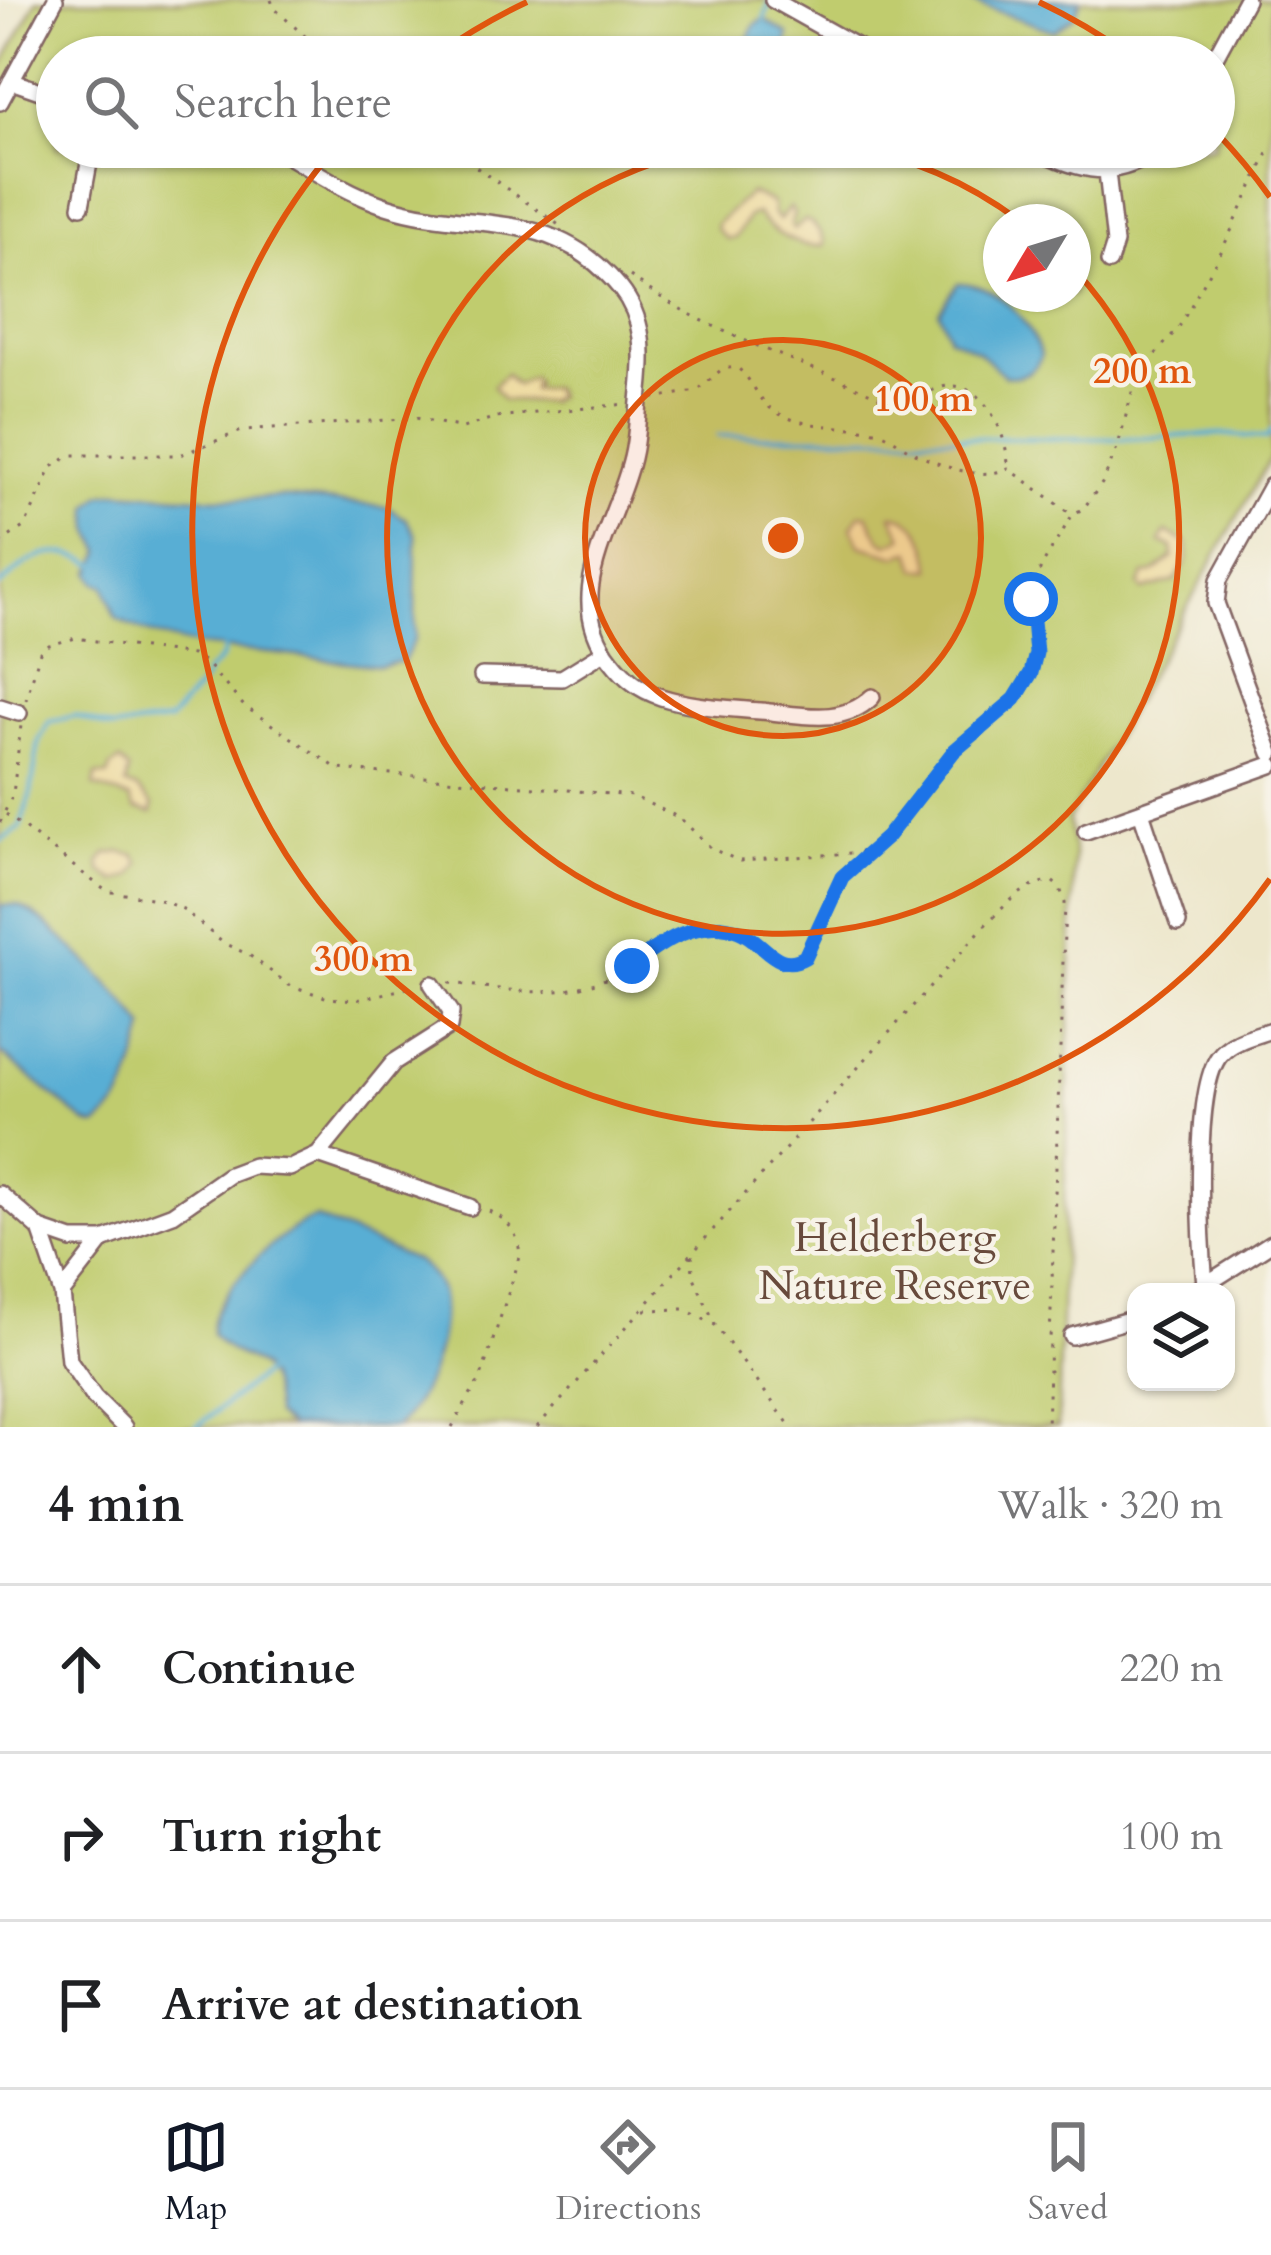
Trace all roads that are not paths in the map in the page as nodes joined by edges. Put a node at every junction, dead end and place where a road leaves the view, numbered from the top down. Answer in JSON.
{"nodes":[{"id":1,"x":55,"y":0,"type":"edge"},
{"id":2,"x":773,"y":0,"type":"edge"},
{"id":3,"x":1246,"y":0,"type":"edge"},
{"id":4,"x":837,"y":36,"type":"edge"},
{"id":5,"x":1226,"y":36,"type":"edge"},
{"id":6,"x":11,"y":81,"type":"junction"},
{"id":7,"x":36,"y":90,"type":"edge"},
{"id":8,"x":0,"y":102,"type":"edge"},
{"id":9,"x":88,"y":168,"type":"edge"},
{"id":10,"x":313,"y":168,"type":"edge"},
{"id":11,"x":1076,"y":168,"type":"edge"},
{"id":12,"x":1123,"y":168,"type":"edge"},
{"id":13,"x":1107,"y":172,"type":"junction"},
{"id":14,"x":82,"y":206,"type":"dead end"},
{"id":15,"x":1109,"y":262,"type":"dead end"},
{"id":16,"x":1271,"y":486,"type":"edge"},
{"id":17,"x":604,"y":652,"type":"junction"},
{"id":18,"x":482,"y":676,"type":"dead end"},
{"id":19,"x":872,"y":697,"type":"dead end"},
{"id":20,"x":0,"y":707,"type":"edge"},
{"id":21,"x":19,"y":713,"type":"road end"},
{"id":22,"x":1271,"y":753,"type":"edge"},
{"id":23,"x":1271,"y":765,"type":"edge"},
{"id":24,"x":1141,"y":812,"type":"junction"},
{"id":25,"x":1086,"y":831,"type":"dead end"},
{"id":26,"x":1178,"y":923,"type":"dead end"},
{"id":27,"x":432,"y":984,"type":"road end"},
{"id":28,"x":1271,"y":1030,"type":"edge"},
{"id":29,"x":318,"y":1155,"type":"junction"},
{"id":30,"x":0,"y":1194,"type":"edge"},
{"id":31,"x":470,"y":1207,"type":"road end"},
{"id":32,"x":40,"y":1229,"type":"junction"},
{"id":33,"x":104,"y":1240,"type":"junction"},
{"id":34,"x":1271,"y":1243,"type":"edge"},
{"id":35,"x":1199,"y":1283,"type":"edge"},
{"id":36,"x":1207,"y":1283,"type":"edge"},
{"id":37,"x":62,"y":1293,"type":"junction"},
{"id":38,"x":1127,"y":1321,"type":"edge"},
{"id":39,"x":1072,"y":1336,"type":"dead end"},
{"id":40,"x":124,"y":1427,"type":"edge"}],
"edges":[{"from":1,"to":6,"type":"street"},
{"from":2,"to":4,"type":"street"},
{"from":3,"to":5,"type":"street"},
{"from":6,"to":7,"type":"street"},
{"from":6,"to":8,"type":"street"},
{"from":9,"to":14,"type":"street"},
{"from":10,"to":17,"type":"street"},
{"from":11,"to":13,"type":"street"},
{"from":12,"to":13,"type":"street"},
{"from":13,"to":15,"type":"street"},
{"from":16,"to":22,"type":"street"},
{"from":17,"to":18,"type":"street"},
{"from":17,"to":19,"type":"street"},
{"from":20,"to":21,"type":"street"},
{"from":23,"to":24,"type":"street"},
{"from":24,"to":25,"type":"street"},
{"from":24,"to":26,"type":"street"},
{"from":27,"to":29,"type":"street"},
{"from":28,"to":35,"type":"street"},
{"from":29,"to":31,"type":"street"},
{"from":29,"to":33,"type":"street"},
{"from":30,"to":32,"type":"street"},
{"from":32,"to":33,"type":"street"},
{"from":32,"to":37,"type":"street"},
{"from":33,"to":37,"type":"street"},
{"from":34,"to":36,"type":"street"},
{"from":37,"to":40,"type":"street"},
{"from":38,"to":39,"type":"street"}]}
